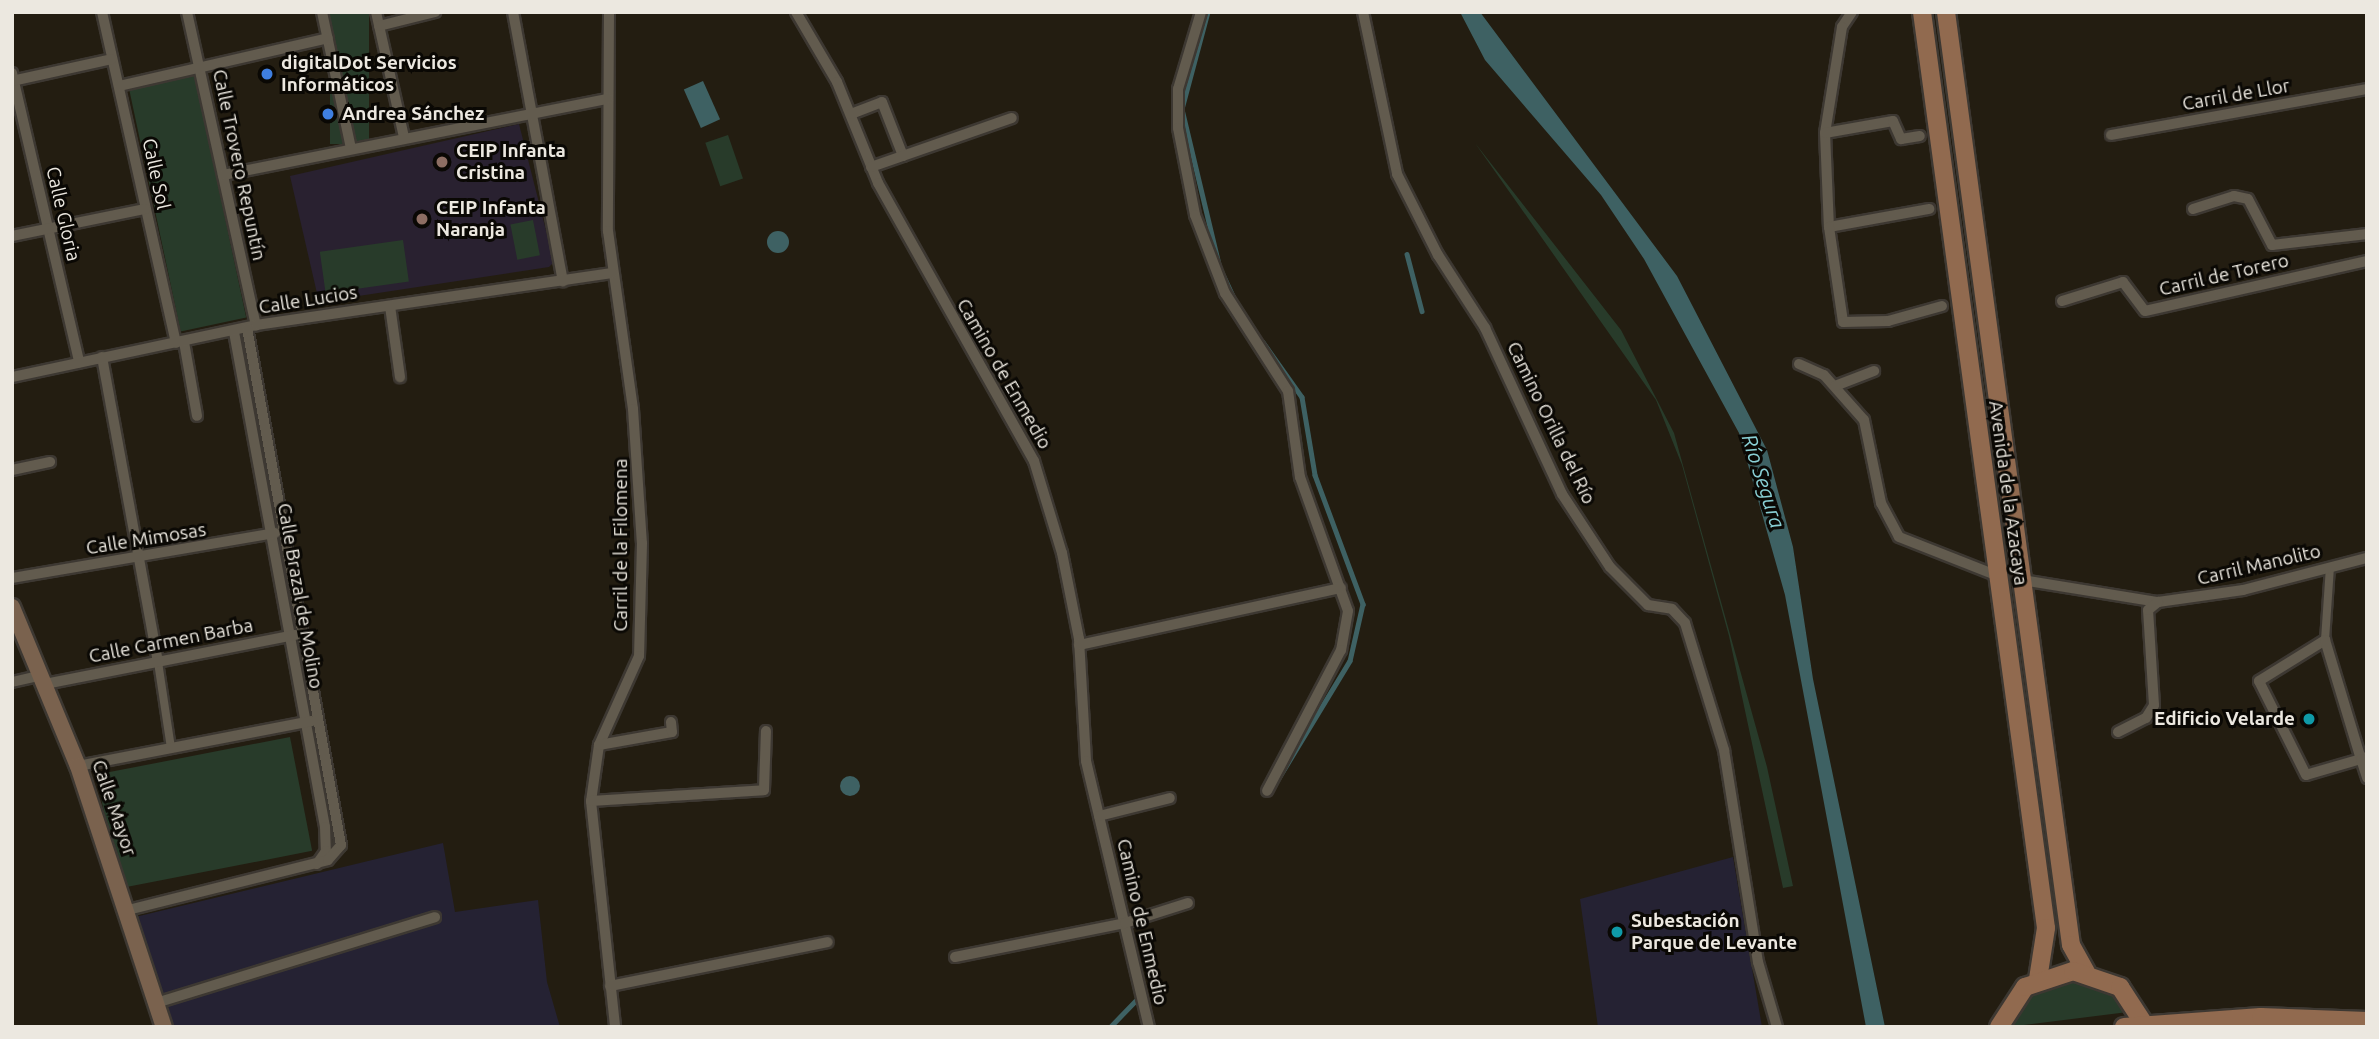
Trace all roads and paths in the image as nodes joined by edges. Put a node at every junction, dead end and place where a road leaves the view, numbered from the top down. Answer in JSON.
{"nodes":[{"id":1,"x":102,"y":12,"type":"edge"},
{"id":2,"x":187,"y":12,"type":"edge"},
{"id":3,"x":322,"y":12,"type":"edge"},
{"id":4,"x":376,"y":12,"type":"edge"},
{"id":5,"x":435,"y":12,"type":"edge"},
{"id":6,"x":513,"y":12,"type":"edge"},
{"id":7,"x":609,"y":12,"type":"edge"},
{"id":8,"x":796,"y":12,"type":"edge"},
{"id":9,"x":1201,"y":12,"type":"edge"},
{"id":10,"x":1363,"y":12,"type":"edge"},
{"id":11,"x":1852,"y":12,"type":"edge"},
{"id":12,"x":1922,"y":12,"type":"edge"},
{"id":13,"x":1946,"y":12,"type":"edge"},
{"id":14,"x":379,"y":26,"type":"junction"},
{"id":15,"x":328,"y":38,"type":"junction"},
{"id":16,"x":112,"y":59,"type":"junction"},
{"id":17,"x":199,"y":67,"type":"junction"},
{"id":18,"x":13,"y":78,"type":"edge"},
{"id":19,"x":120,"y":86,"type":"junction"},
{"id":20,"x":2367,"y":89,"type":"edge"},
{"id":21,"x":608,"y":99,"type":"junction"},
{"id":22,"x":532,"y":112,"type":"junction"},
{"id":23,"x":851,"y":114,"type":"junction"},
{"id":24,"x":1012,"y":118,"type":"dead end"},
{"id":25,"x":1825,"y":133,"type":"junction"},
{"id":26,"x":2111,"y":135,"type":"dead end"},
{"id":27,"x":1920,"y":136,"type":"dead end"},
{"id":28,"x":404,"y":137,"type":"junction"},
{"id":29,"x":351,"y":149,"type":"junction"},
{"id":30,"x":903,"y":156,"type":"junction"},
{"id":31,"x":871,"y":167,"type":"junction"},
{"id":32,"x":223,"y":175,"type":"junction"},
{"id":33,"x":145,"y":209,"type":"junction"},
{"id":34,"x":1929,"y":209,"type":"dead end"},
{"id":35,"x":2193,"y":209,"type":"dead end"},
{"id":36,"x":1829,"y":227,"type":"junction"},
{"id":37,"x":48,"y":228,"type":"junction"},
{"id":38,"x":2367,"y":234,"type":"edge"},
{"id":39,"x":12,"y":236,"type":"edge"},
{"id":40,"x":2367,"y":261,"type":"edge"},
{"id":41,"x":612,"y":273,"type":"junction"},
{"id":42,"x":563,"y":281,"type":"junction"},
{"id":43,"x":2063,"y":300,"type":"dead end"},
{"id":44,"x":390,"y":306,"type":"junction"},
{"id":45,"x":1942,"y":306,"type":"dead end"},
{"id":46,"x":252,"y":326,"type":"junction"},
{"id":47,"x":234,"y":332,"type":"junction"},
{"id":48,"x":180,"y":343,"type":"junction"},
{"id":49,"x":102,"y":357,"type":"junction"},
{"id":50,"x":79,"y":362,"type":"junction"},
{"id":51,"x":1799,"y":364,"type":"dead end"},
{"id":52,"x":1874,"y":371,"type":"dead end"},
{"id":53,"x":12,"y":377,"type":"edge"},
{"id":54,"x":400,"y":377,"type":"dead end"},
{"id":55,"x":1835,"y":386,"type":"junction"},
{"id":56,"x":197,"y":416,"type":"dead end"},
{"id":57,"x":50,"y":462,"type":"dead end"},
{"id":58,"x":12,"y":470,"type":"edge"},
{"id":59,"x":285,"y":532,"type":"junction"},
{"id":60,"x":271,"y":534,"type":"junction"},
{"id":61,"x":2367,"y":558,"type":"edge"},
{"id":62,"x":139,"y":560,"type":"junction"},
{"id":63,"x":2330,"y":567,"type":"junction"},
{"id":64,"x":1998,"y":576,"type":"junction"},
{"id":65,"x":12,"y":578,"type":"edge"},
{"id":66,"x":2022,"y":580,"type":"junction"},
{"id":67,"x":1341,"y":588,"type":"junction"},
{"id":68,"x":2158,"y":601,"type":"junction"},
{"id":69,"x":12,"y":607,"type":"edge"},
{"id":70,"x":17,"y":625,"type":"edge"},
{"id":71,"x":304,"y":634,"type":"junction"},
{"id":72,"x":290,"y":636,"type":"junction"},
{"id":73,"x":2325,"y":640,"type":"junction"},
{"id":74,"x":1079,"y":645,"type":"junction"},
{"id":75,"x":158,"y":662,"type":"junction"},
{"id":76,"x":43,"y":679,"type":"junction"},
{"id":77,"x":12,"y":682,"type":"edge"},
{"id":78,"x":320,"y":720,"type":"junction"},
{"id":79,"x":671,"y":722,"type":"dead end"},
{"id":80,"x":306,"y":723,"type":"junction"},
{"id":81,"x":766,"y":731,"type":"dead end"},
{"id":82,"x":2119,"y":732,"type":"dead end"},
{"id":83,"x":599,"y":745,"type":"junction"},
{"id":84,"x":171,"y":748,"type":"junction"},
{"id":85,"x":2364,"y":758,"type":"edge"},
{"id":86,"x":78,"y":766,"type":"junction"},
{"id":87,"x":2367,"y":778,"type":"edge"},
{"id":88,"x":1267,"y":791,"type":"dead end"},
{"id":89,"x":1170,"y":798,"type":"dead end"},
{"id":90,"x":591,"y":800,"type":"junction"},
{"id":91,"x":1099,"y":816,"type":"junction"},
{"id":92,"x":317,"y":864,"type":"junction"},
{"id":93,"x":1188,"y":903,"type":"dead end"},
{"id":94,"x":128,"y":909,"type":"junction"},
{"id":95,"x":435,"y":917,"type":"dead end"},
{"id":96,"x":1125,"y":923,"type":"junction"},
{"id":97,"x":828,"y":942,"type":"dead end"},
{"id":98,"x":955,"y":957,"type":"dead end"},
{"id":99,"x":2086,"y":972,"type":"junction"},
{"id":100,"x":2038,"y":979,"type":"junction"},
{"id":101,"x":610,"y":986,"type":"junction"},
{"id":102,"x":156,"y":1003,"type":"junction"},
{"id":103,"x":2367,"y":1021,"type":"edge"},
{"id":104,"x":2145,"y":1026,"type":"edge"},
{"id":105,"x":164,"y":1027,"type":"edge"},
{"id":106,"x":615,"y":1027,"type":"edge"},
{"id":107,"x":1149,"y":1027,"type":"edge"},
{"id":108,"x":1777,"y":1027,"type":"edge"},
{"id":109,"x":1999,"y":1027,"type":"edge"},
{"id":110,"x":2124,"y":1027,"type":"edge"}],
"edges":[{"from":1,"to":16,"type":"street","name":"Calle Sol"},
{"from":2,"to":17,"type":"street","name":"Calle Trovero Repuntín"},
{"from":3,"to":15,"type":"street"},
{"from":4,"to":14,"type":"street"},
{"from":5,"to":14,"type":"street"},
{"from":6,"to":22,"type":"street"},
{"from":7,"to":21,"type":"street","name":"Carril de la Filomena"},
{"from":8,"to":23,"type":"street","name":"Camino de Enmedio"},
{"from":9,"to":67,"type":"street"},
{"from":10,"to":108,"type":"street","name":"Camino Orilla del Río"},
{"from":11,"to":25,"type":"street"},
{"from":12,"to":64,"type":"main road","name":"Avenida de la Azacaya"},
{"from":13,"to":66,"type":"main road","name":"Avenida de la Azacaya"},
{"from":14,"to":28,"type":"street"},
{"from":15,"to":17,"type":"street"},
{"from":15,"to":29,"type":"street"},
{"from":16,"to":18,"type":"street"},
{"from":16,"to":19,"type":"street","name":"Calle Sol"},
{"from":17,"to":19,"type":"street"},
{"from":17,"to":32,"type":"street","name":"Calle Trovero Repuntín"},
{"from":18,"to":37,"type":"street","name":"Calle Gloria"},
{"from":19,"to":33,"type":"street","name":"Calle Sol"},
{"from":20,"to":26,"type":"street","name":"Carril de Llor"},
{"from":21,"to":22,"type":"street"},
{"from":21,"to":41,"type":"street","name":"Carril de la Filomena"},
{"from":22,"to":28,"type":"street"},
{"from":22,"to":42,"type":"street"},
{"from":23,"to":30,"type":"street"},
{"from":23,"to":31,"type":"street","name":"Camino de Enmedio"},
{"from":24,"to":30,"type":"street"},
{"from":25,"to":27,"type":"street"},
{"from":25,"to":36,"type":"street"},
{"from":28,"to":29,"type":"street"},
{"from":29,"to":32,"type":"street"},
{"from":30,"to":31,"type":"street"},
{"from":31,"to":74,"type":"street","name":"Camino de Enmedio"},
{"from":32,"to":46,"type":"street","name":"Calle Trovero Repuntín"},
{"from":33,"to":37,"type":"street"},
{"from":33,"to":48,"type":"street","name":"Calle Sol"},
{"from":34,"to":36,"type":"street"},
{"from":35,"to":38,"type":"street"},
{"from":36,"to":45,"type":"street"},
{"from":37,"to":39,"type":"street"},
{"from":37,"to":50,"type":"street","name":"Calle Gloria"},
{"from":40,"to":43,"type":"street","name":"Carril de Torero"},
{"from":41,"to":42,"type":"street","name":"Calle Lucios"},
{"from":41,"to":83,"type":"street","name":"Carril de la Filomena"},
{"from":42,"to":44,"type":"street","name":"Calle Lucios"},
{"from":44,"to":46,"type":"street","name":"Calle Lucios"},
{"from":44,"to":54,"type":"street"},
{"from":46,"to":47,"type":"street","name":"Calle Lucios"},
{"from":46,"to":59,"type":"street","name":"Calle Trovero Repuntín"},
{"from":47,"to":48,"type":"street","name":"Calle Lucios"},
{"from":47,"to":60,"type":"street","name":"Calle Brazal de Molino"},
{"from":48,"to":49,"type":"street","name":"Calle Lucios"},
{"from":48,"to":56,"type":"street","name":"Calle Sol"},
{"from":49,"to":50,"type":"street","name":"Calle Lucios"},
{"from":49,"to":62,"type":"street"},
{"from":50,"to":53,"type":"street","name":"Calle Lucios"},
{"from":51,"to":55,"type":"street"},
{"from":52,"to":55,"type":"street"},
{"from":55,"to":64,"type":"street"},
{"from":57,"to":58,"type":"street"},
{"from":59,"to":60,"type":"street","name":"Calle Mimosas"},
{"from":59,"to":71,"type":"street","name":"Calle Trovero Repuntín"},
{"from":60,"to":62,"type":"street","name":"Calle Mimosas"},
{"from":60,"to":72,"type":"street","name":"Calle Brazal de Molino"},
{"from":61,"to":63,"type":"street","name":"Carril Manolito"},
{"from":62,"to":65,"type":"street","name":"Calle Mimosas"},
{"from":62,"to":75,"type":"street"},
{"from":63,"to":68,"type":"street","name":"Carril Manolito"},
{"from":63,"to":73,"type":"street"},
{"from":64,"to":100,"type":"main road","name":"Avenida de la Azacaya"},
{"from":66,"to":68,"type":"street","name":"Carril Manolito"},
{"from":66,"to":99,"type":"main road","name":"Avenida de la Azacaya"},
{"from":67,"to":74,"type":"street"},
{"from":67,"to":88,"type":"street"},
{"from":68,"to":82,"type":"street"},
{"from":69,"to":70,"type":"main road","name":"Calle Mayor"},
{"from":70,"to":76,"type":"main road","name":"Calle Mayor"},
{"from":71,"to":72,"type":"street","name":"Calle Carmen Barba"},
{"from":71,"to":78,"type":"street","name":"Calle Trovero Repuntín"},
{"from":72,"to":75,"type":"street","name":"Calle Carmen Barba"},
{"from":72,"to":80,"type":"street","name":"Calle Brazal de Molino"},
{"from":73,"to":85,"type":"street"},
{"from":73,"to":85,"type":"street"},
{"from":74,"to":91,"type":"street","name":"Camino de Enmedio"},
{"from":75,"to":76,"type":"street","name":"Calle Carmen Barba"},
{"from":75,"to":84,"type":"street"},
{"from":76,"to":77,"type":"street","name":"Calle Carmen Barba"},
{"from":76,"to":86,"type":"main road","name":"Calle Mayor"},
{"from":78,"to":80,"type":"street"},
{"from":78,"to":92,"type":"street","name":"Calle Trovero Repuntín"},
{"from":79,"to":83,"type":"street"},
{"from":80,"to":84,"type":"street"},
{"from":80,"to":92,"type":"street","name":"Calle Brazal de Molino"},
{"from":81,"to":90,"type":"street"},
{"from":83,"to":90,"type":"street","name":"Carril de la Filomena"},
{"from":84,"to":86,"type":"street"},
{"from":85,"to":87,"type":"street"},
{"from":86,"to":94,"type":"main road","name":"Calle Mayor"},
{"from":89,"to":91,"type":"street"},
{"from":90,"to":101,"type":"street","name":"Carril de la Filomena"},
{"from":91,"to":96,"type":"street","name":"Camino de Enmedio"},
{"from":92,"to":94,"type":"street"},
{"from":93,"to":96,"type":"street"},
{"from":94,"to":102,"type":"main road","name":"Calle Mayor"},
{"from":95,"to":102,"type":"street"},
{"from":96,"to":98,"type":"street"},
{"from":96,"to":107,"type":"street","name":"Camino de Enmedio"},
{"from":97,"to":101,"type":"street"},
{"from":99,"to":100,"type":"main road"},
{"from":99,"to":104,"type":"main road"},
{"from":100,"to":109,"type":"main road"},
{"from":101,"to":106,"type":"street","name":"Carril de la Filomena"},
{"from":102,"to":105,"type":"main road","name":"Calle Mayor"},
{"from":103,"to":104,"type":"main road"},
{"from":104,"to":110,"type":"main road"}]}
